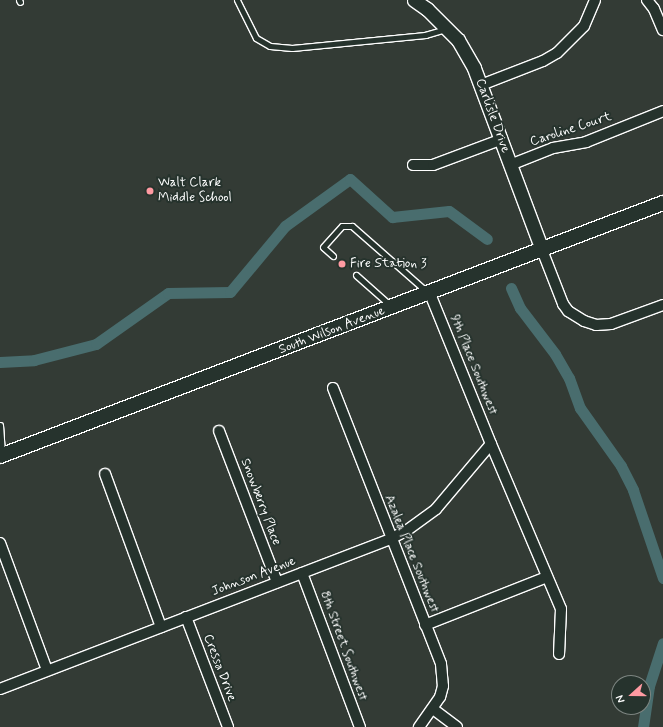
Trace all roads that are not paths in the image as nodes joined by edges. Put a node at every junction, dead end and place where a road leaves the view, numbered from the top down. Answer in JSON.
{"nodes":[{"id":1,"x":237,"y":0,"type":"edge"},
{"id":2,"x":414,"y":0,"type":"edge"},
{"id":3,"x":595,"y":0,"type":"edge"},
{"id":4,"x":647,"y":0,"type":"edge"},
{"id":5,"x":447,"y":29,"type":"junction"},
{"id":6,"x":663,"y":30,"type":"edge"},
{"id":7,"x":481,"y":84,"type":"junction"},
{"id":8,"x":663,"y":111,"type":"edge"},
{"id":9,"x":500,"y":140,"type":"junction"},
{"id":10,"x":413,"y":165,"type":"dead end"},
{"id":11,"x":510,"y":165,"type":"junction"},
{"id":12,"x":663,"y":203,"type":"edge"},
{"id":13,"x":542,"y":250,"type":"junction"},
{"id":14,"x":332,"y":256,"type":"dead end"},
{"id":15,"x":356,"y":275,"type":"dead end"},
{"id":16,"x":430,"y":294,"type":"junction"},
{"id":17,"x":663,"y":305,"type":"edge"},
{"id":18,"x":394,"y":307,"type":"junction"},
{"id":19,"x":333,"y":388,"type":"dead end"},
{"id":20,"x":0,"y":425,"type":"edge"},
{"id":21,"x":219,"y":431,"type":"dead end"},
{"id":22,"x":490,"y":446,"type":"junction"},
{"id":23,"x":1,"y":456,"type":"edge"},
{"id":24,"x":105,"y":474,"type":"dead end"},
{"id":25,"x":390,"y":539,"type":"junction"},
{"id":26,"x":0,"y":543,"type":"edge"},
{"id":27,"x":302,"y":573,"type":"junction"},
{"id":28,"x":547,"y":577,"type":"junction"},
{"id":29,"x":277,"y":582,"type":"junction"},
{"id":30,"x":186,"y":617,"type":"junction"},
{"id":31,"x":425,"y":625,"type":"junction"},
{"id":32,"x":161,"y":626,"type":"junction"},
{"id":33,"x":559,"y":654,"type":"dead end"},
{"id":34,"x":47,"y":670,"type":"junction"},
{"id":35,"x":0,"y":689,"type":"edge"},
{"id":36,"x":433,"y":709,"type":"junction"},
{"id":37,"x":228,"y":727,"type":"edge"},
{"id":38,"x":360,"y":727,"type":"edge"},
{"id":39,"x":419,"y":727,"type":"edge"},
{"id":40,"x":457,"y":727,"type":"edge"}],
"edges":[{"from":1,"to":5,"type":"lane"},
{"from":2,"to":5,"type":"street","name":"Carlisle Drive"},
{"from":3,"to":7,"type":"street"},
{"from":4,"to":6,"type":"street"},
{"from":5,"to":7,"type":"street","name":"Carlisle Drive"},
{"from":7,"to":9,"type":"street","name":"Carlisle Drive"},
{"from":8,"to":11,"type":"street","name":"Caroline Court"},
{"from":9,"to":10,"type":"street"},
{"from":9,"to":11,"type":"street","name":"Carlisle Drive"},
{"from":11,"to":13,"type":"street","name":"Carlisle Drive"},
{"from":12,"to":13,"type":"main road","name":"South Wilson Avenue"},
{"from":13,"to":16,"type":"main road","name":"South Wilson Avenue"},
{"from":13,"to":17,"type":"street"},
{"from":14,"to":16,"type":"lane"},
{"from":15,"to":18,"type":"lane"},
{"from":16,"to":18,"type":"main road","name":"South Wilson Avenue"},
{"from":16,"to":22,"type":"street","name":"9th Place Southwest"},
{"from":18,"to":23,"type":"main road","name":"South Wilson Avenue"},
{"from":19,"to":25,"type":"street","name":"Azalea Place Southwest"},
{"from":20,"to":23,"type":"lane"},
{"from":21,"to":29,"type":"street","name":"Snowberry Place"},
{"from":22,"to":25,"type":"street","name":"Johnson Avenue"},
{"from":22,"to":28,"type":"street","name":"9th Place Southwest"},
{"from":24,"to":32,"type":"street"},
{"from":25,"to":27,"type":"street","name":"Johnson Avenue"},
{"from":25,"to":31,"type":"street","name":"Azalea Place Southwest"},
{"from":26,"to":34,"type":"street"},
{"from":27,"to":29,"type":"street","name":"Johnson Avenue"},
{"from":27,"to":38,"type":"street","name":"8th Street Southwest"},
{"from":28,"to":31,"type":"street"},
{"from":28,"to":33,"type":"street","name":"9th Place Southwest"},
{"from":29,"to":30,"type":"street","name":"Johnson Avenue"},
{"from":30,"to":32,"type":"street","name":"Johnson Avenue"},
{"from":30,"to":37,"type":"street","name":"Cressa Drive"},
{"from":31,"to":36,"type":"street","name":"Azalea Place Southwest"},
{"from":32,"to":34,"type":"street","name":"Johnson Avenue"},
{"from":34,"to":35,"type":"street","name":"Johnson Avenue"},
{"from":36,"to":39,"type":"street","name":"Azalea Place Southwest"},
{"from":36,"to":40,"type":"street"}]}
